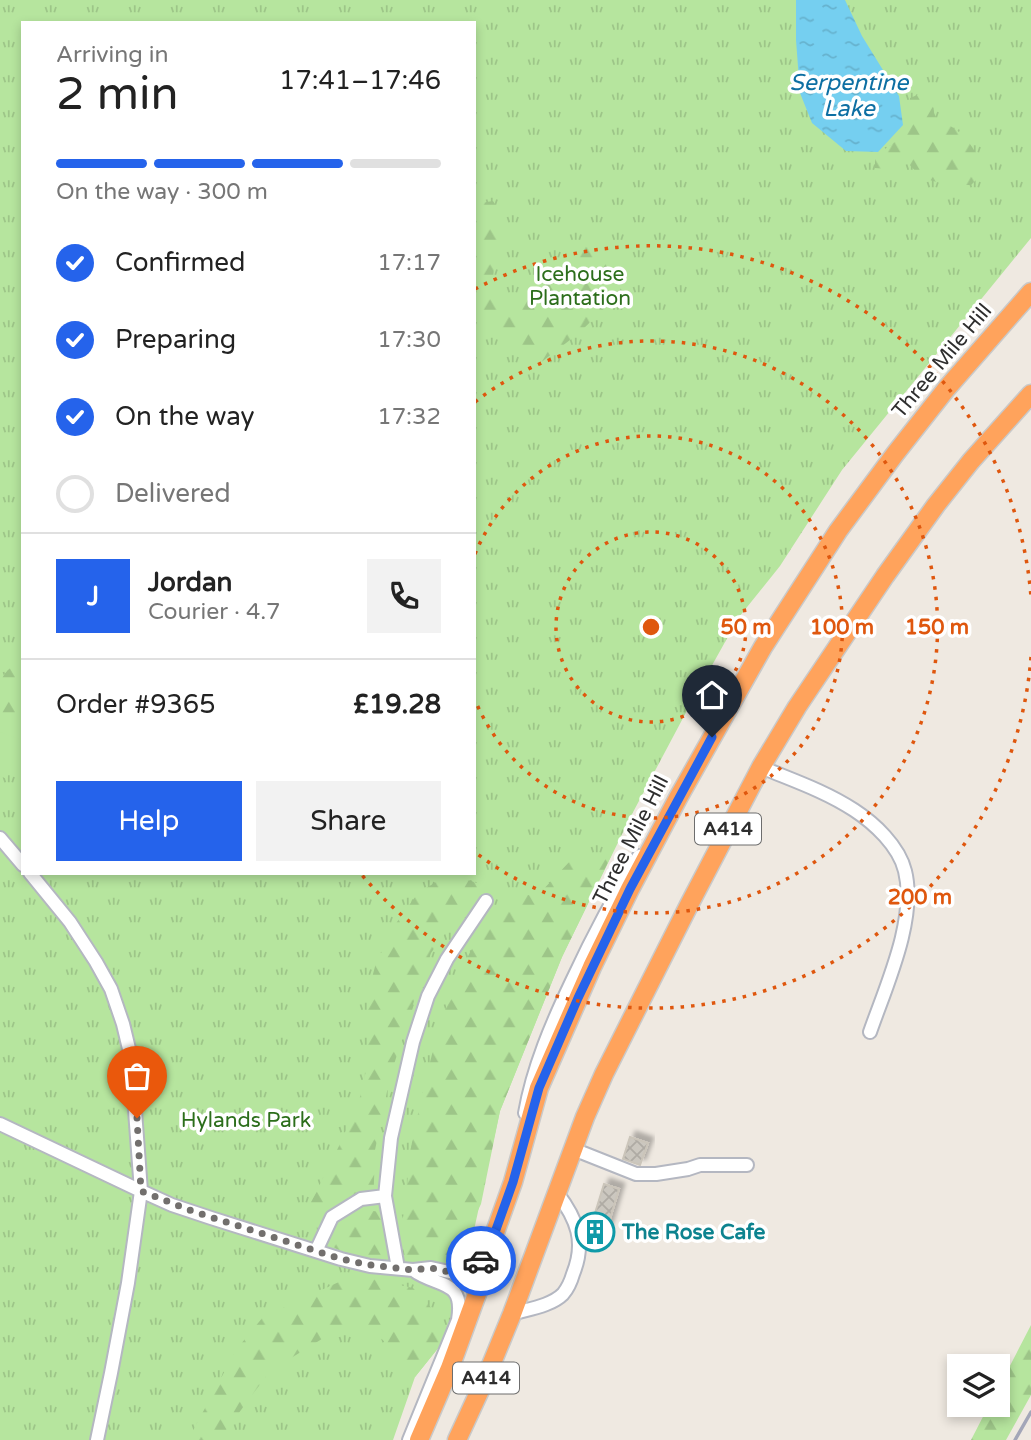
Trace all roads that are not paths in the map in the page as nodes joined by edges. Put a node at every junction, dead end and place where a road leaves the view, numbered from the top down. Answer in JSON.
{"nodes":[{"id":1,"x":1031,"y":292,"type":"edge"},
{"id":2,"x":1031,"y":394,"type":"edge"},
{"id":3,"x":761,"y":767,"type":"junction"},
{"id":4,"x":0,"y":838,"type":"edge"},
{"id":5,"x":21,"y":863,"type":"edge"},
{"id":6,"x":32,"y":875,"type":"edge"},
{"id":7,"x":486,"y":901,"type":"dead end"},
{"id":8,"x":870,"y":1032,"type":"dead end"},
{"id":9,"x":0,"y":1124,"type":"edge"},
{"id":10,"x":573,"y":1149,"type":"junction"},
{"id":11,"x":747,"y":1165,"type":"dead end"},
{"id":12,"x":141,"y":1191,"type":"junction"},
{"id":13,"x":557,"y":1193,"type":"junction"},
{"id":14,"x":385,"y":1196,"type":"junction"},
{"id":15,"x":316,"y":1251,"type":"junction"},
{"id":16,"x":488,"y":1252,"type":"junction"},
{"id":17,"x":398,"y":1268,"type":"junction"},
{"id":18,"x":413,"y":1270,"type":"junction"},
{"id":19,"x":512,"y":1314,"type":"junction"},
{"id":20,"x":97,"y":1440,"type":"edge"},
{"id":21,"x":409,"y":1440,"type":"edge"},
{"id":22,"x":419,"y":1440,"type":"edge"},
{"id":23,"x":457,"y":1440,"type":"edge"}],
"edges":[{"from":1,"to":16,"type":"highway","name":"Three Mile Hill","number":"A414"},
{"from":2,"to":3,"type":"highway","number":"A414"},
{"from":3,"to":8,"type":"lane"},
{"from":3,"to":10,"type":"highway","number":"A414"},
{"from":4,"to":5,"type":"lane"},
{"from":6,"to":12,"type":"lane"},
{"from":7,"to":14,"type":"lane"},
{"from":9,"to":12,"type":"lane"},
{"from":10,"to":11,"type":"lane"},
{"from":10,"to":13,"type":"highway","number":"A414"},
{"from":12,"to":15,"type":"lane"},
{"from":12,"to":20,"type":"lane"},
{"from":13,"to":19,"type":"highway","number":"A414"},
{"from":13,"to":19,"type":"lane"},
{"from":14,"to":15,"type":"lane"},
{"from":14,"to":17,"type":"lane"},
{"from":15,"to":17,"type":"lane"},
{"from":16,"to":18,"type":"lane"},
{"from":16,"to":22,"type":"highway","name":"Three Mile Hill","number":"A414"},
{"from":17,"to":18,"type":"lane"},
{"from":18,"to":21,"type":"lane"},
{"from":19,"to":23,"type":"highway","number":"A414"}]}
